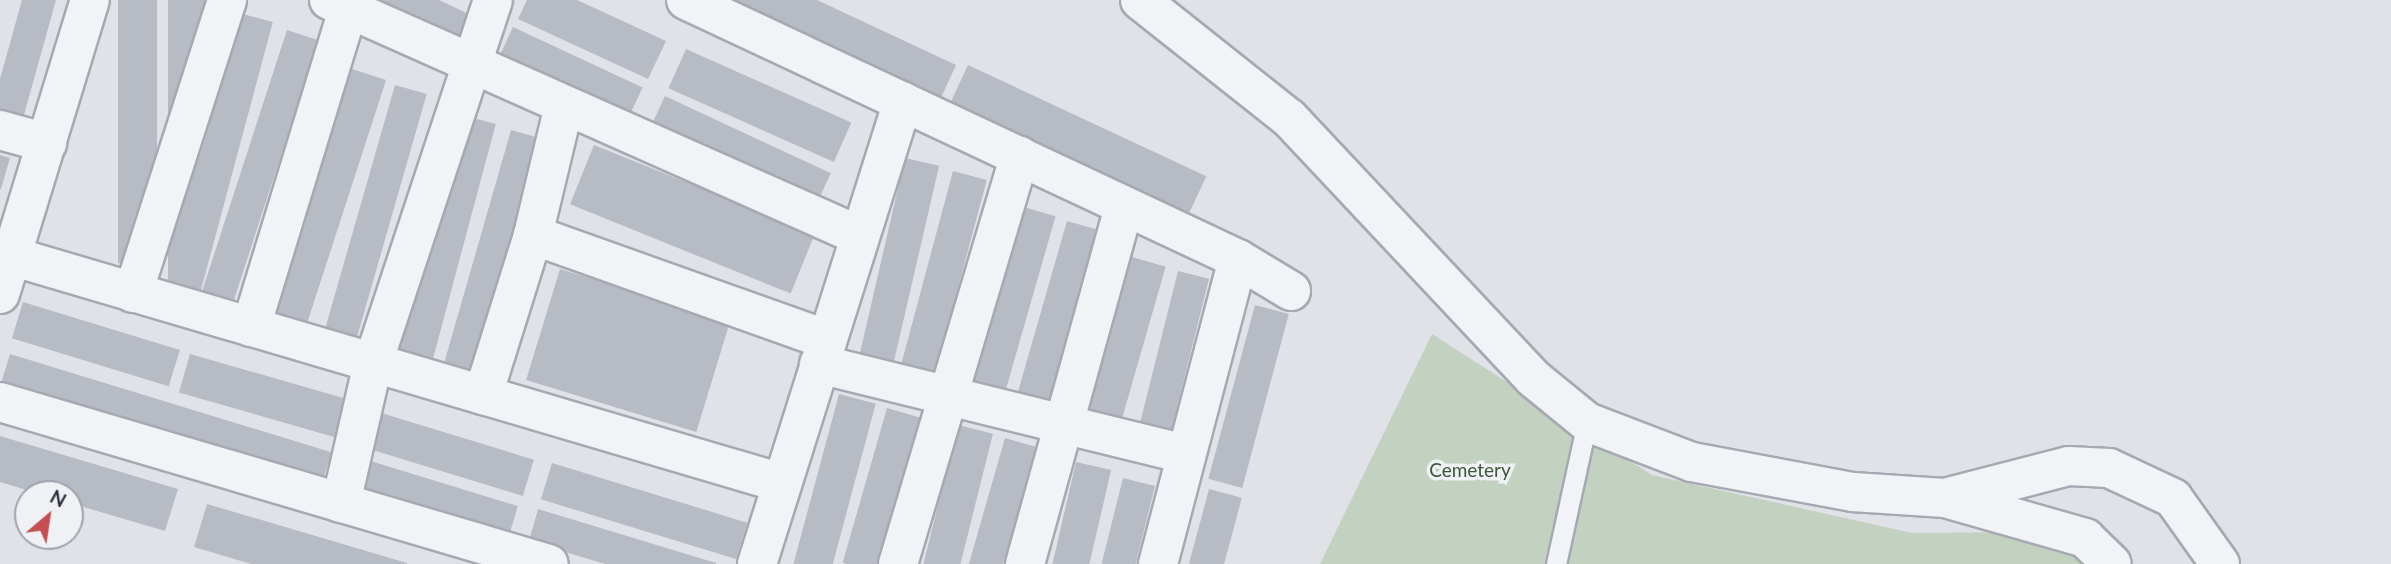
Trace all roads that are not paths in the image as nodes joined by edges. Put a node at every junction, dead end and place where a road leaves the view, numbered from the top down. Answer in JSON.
{"nodes":[{"id":1,"x":90,"y":0,"type":"edge"},
{"id":2,"x":227,"y":0,"type":"edge"},
{"id":3,"x":493,"y":0,"type":"edge"},
{"id":4,"x":686,"y":0,"type":"edge"},
{"id":5,"x":1140,"y":0,"type":"edge"},
{"id":6,"x":339,"y":5,"type":"edge"},
{"id":7,"x":469,"y":66,"type":"junction"},
{"id":8,"x":903,"y":102,"type":"junction"},
{"id":9,"x":564,"y":106,"type":"junction"},
{"id":10,"x":0,"y":130,"type":"edge"},
{"id":11,"x":47,"y":143,"type":"junction"},
{"id":12,"x":1020,"y":156,"type":"junction"},
{"id":13,"x":1124,"y":206,"type":"junction"},
{"id":14,"x":533,"y":235,"type":"junction"},
{"id":15,"x":858,"y":235,"type":"junction"},
{"id":16,"x":11,"y":257,"type":"junction"},
{"id":17,"x":1238,"y":259,"type":"junction"},
{"id":18,"x":1291,"y":291,"type":"dead end"},
{"id":19,"x":134,"y":293,"type":"junction"},
{"id":20,"x":0,"y":294,"type":"edge"},
{"id":21,"x":251,"y":327,"type":"junction"},
{"id":22,"x":822,"y":351,"type":"junction"},
{"id":23,"x":373,"y":363,"type":"junction"},
{"id":24,"x":483,"y":396,"type":"junction"},
{"id":25,"x":946,"y":397,"type":"junction"},
{"id":26,"x":0,"y":402,"type":"edge"},
{"id":27,"x":1587,"y":422,"type":"junction"},
{"id":28,"x":1062,"y":426,"type":"junction"},
{"id":29,"x":1186,"y":454,"type":"junction"},
{"id":30,"x":782,"y":484,"type":"junction"},
{"id":31,"x":1945,"y":498,"type":"junction"},
{"id":32,"x":341,"y":503,"type":"junction"},
{"id":33,"x":550,"y":564,"type":"edge"},
{"id":34,"x":757,"y":564,"type":"edge"},
{"id":35,"x":898,"y":564,"type":"edge"},
{"id":36,"x":1025,"y":564,"type":"edge"},
{"id":37,"x":1158,"y":564,"type":"edge"},
{"id":38,"x":1556,"y":564,"type":"edge"},
{"id":39,"x":2112,"y":564,"type":"edge"},
{"id":40,"x":2220,"y":564,"type":"edge"}],
"edges":[{"from":1,"to":11,"type":"street"},
{"from":2,"to":19,"type":"street"},
{"from":3,"to":7,"type":"street"},
{"from":4,"to":8,"type":"street"},
{"from":5,"to":27,"type":"street"},
{"from":6,"to":7,"type":"street"},
{"from":6,"to":21,"type":"street"},
{"from":7,"to":9,"type":"street"},
{"from":7,"to":23,"type":"street"},
{"from":8,"to":12,"type":"street"},
{"from":8,"to":15,"type":"street"},
{"from":9,"to":14,"type":"street"},
{"from":9,"to":15,"type":"street"},
{"from":10,"to":11,"type":"street"},
{"from":11,"to":16,"type":"street"},
{"from":12,"to":13,"type":"street"},
{"from":12,"to":25,"type":"street"},
{"from":13,"to":17,"type":"street"},
{"from":13,"to":28,"type":"street"},
{"from":14,"to":22,"type":"street"},
{"from":14,"to":24,"type":"street"},
{"from":15,"to":22,"type":"street"},
{"from":16,"to":19,"type":"street"},
{"from":16,"to":20,"type":"street"},
{"from":17,"to":18,"type":"street"},
{"from":17,"to":29,"type":"street"},
{"from":19,"to":21,"type":"street"},
{"from":21,"to":23,"type":"street"},
{"from":22,"to":25,"type":"street"},
{"from":22,"to":30,"type":"street"},
{"from":23,"to":24,"type":"street"},
{"from":23,"to":32,"type":"street"},
{"from":24,"to":30,"type":"street"},
{"from":25,"to":28,"type":"street"},
{"from":25,"to":35,"type":"street"},
{"from":26,"to":32,"type":"street"},
{"from":27,"to":31,"type":"street"},
{"from":27,"to":38,"type":"lane"},
{"from":28,"to":29,"type":"street"},
{"from":28,"to":36,"type":"street"},
{"from":29,"to":37,"type":"street"},
{"from":30,"to":34,"type":"street"},
{"from":31,"to":39,"type":"street"},
{"from":31,"to":40,"type":"street"},
{"from":32,"to":33,"type":"street"}]}
